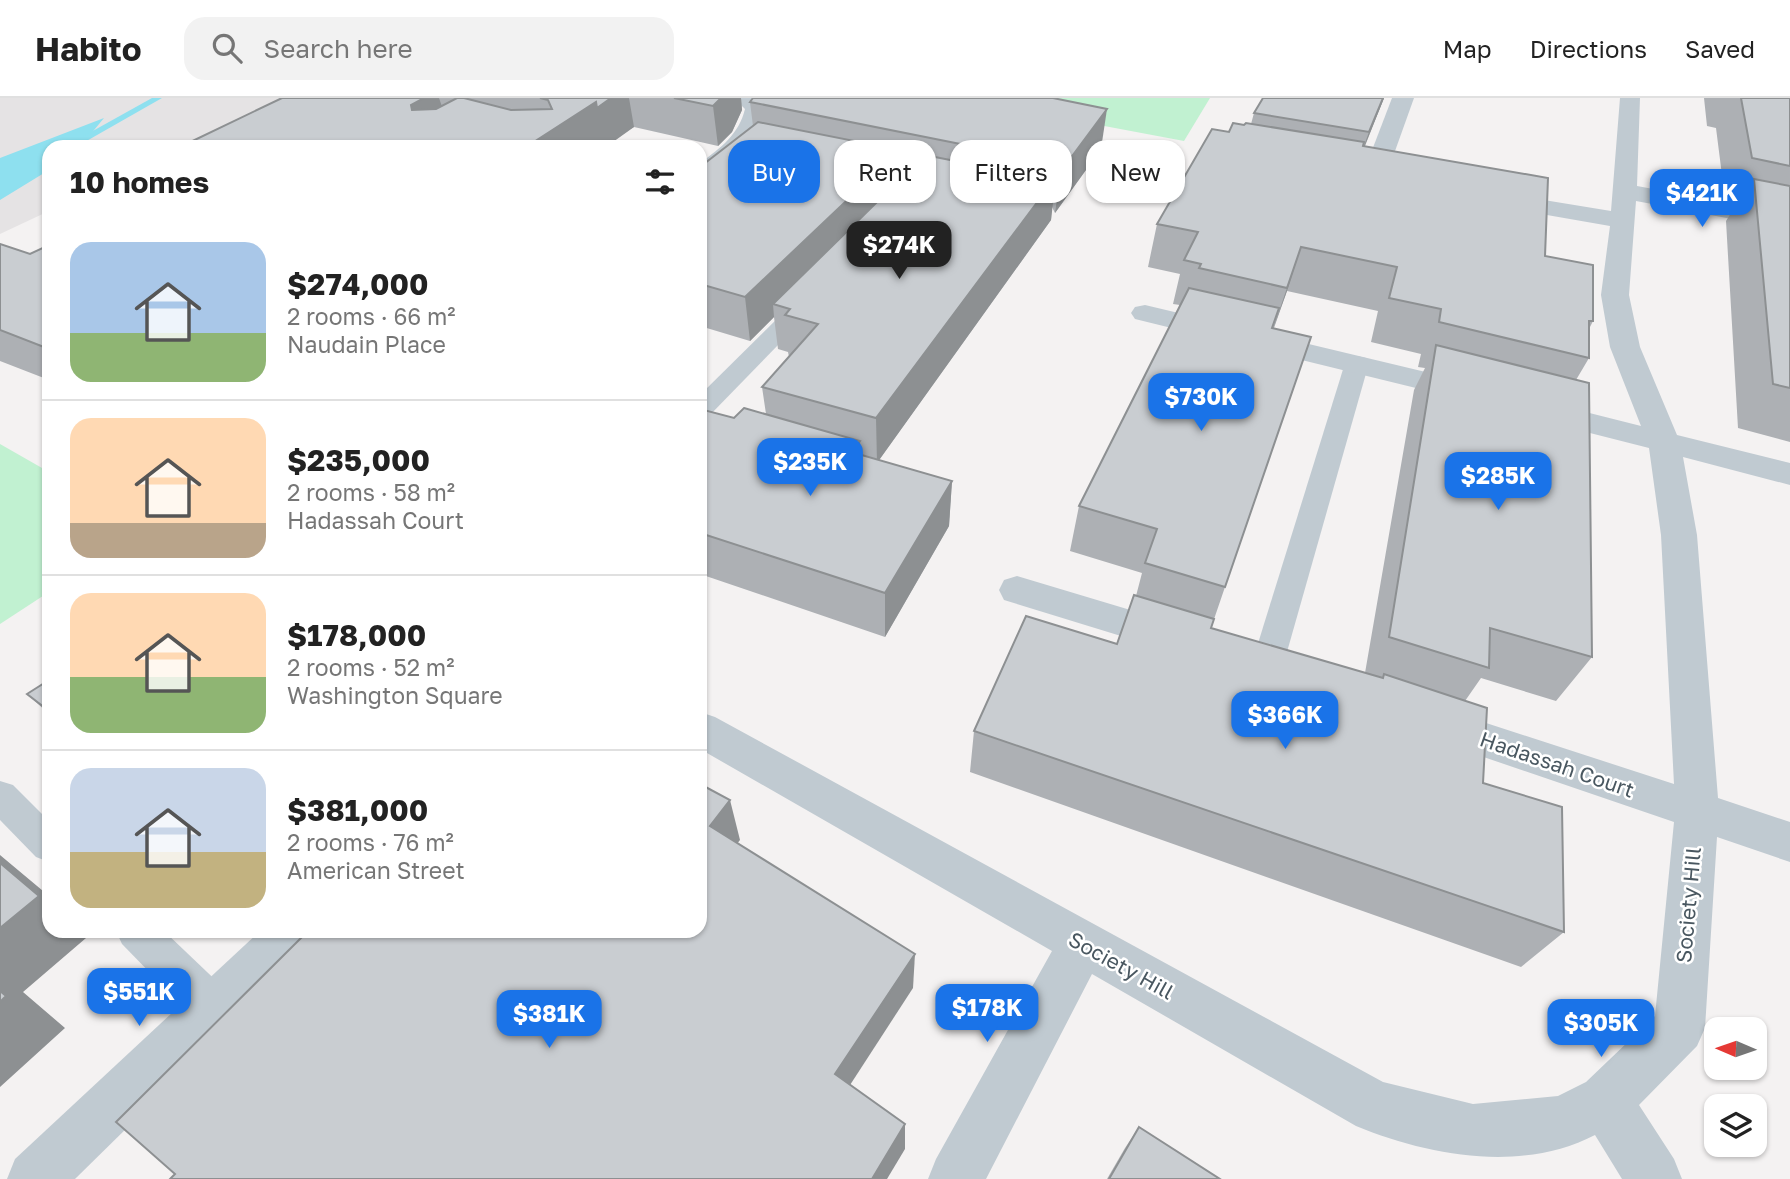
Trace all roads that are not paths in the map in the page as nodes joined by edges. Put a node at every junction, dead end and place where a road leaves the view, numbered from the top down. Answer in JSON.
{"nodes":[{"id":1,"x":745,"y":98,"type":"edge"},
{"id":2,"x":1403,"y":98,"type":"edge"},
{"id":3,"x":1625,"y":99,"type":"edge"},
{"id":4,"x":741,"y":140,"type":"edge"},
{"id":5,"x":728,"y":153,"type":"edge"},
{"id":6,"x":707,"y":169,"type":"edge"},
{"id":7,"x":1347,"y":174,"type":"edge"},
{"id":8,"x":1373,"y":179,"type":"junction"},
{"id":9,"x":1400,"y":183,"type":"edge"},
{"id":10,"x":1469,"y":195,"type":"edge"},
{"id":11,"x":1622,"y":206,"type":"junction"},
{"id":12,"x":1790,"y":222,"type":"edge"},
{"id":13,"x":824,"y":284,"type":"edge"},
{"id":14,"x":1145,"y":313,"type":"dead end"},
{"id":15,"x":1357,"y":363,"type":"junction"},
{"id":16,"x":707,"y":403,"type":"edge"},
{"id":17,"x":1664,"y":443,"type":"junction"},
{"id":18,"x":1790,"y":474,"type":"edge"},
{"id":19,"x":1017,"y":590,"type":"dead end"},
{"id":20,"x":1267,"y":666,"type":"junction"},
{"id":21,"x":1306,"y":679,"type":"edge"},
{"id":22,"x":1397,"y":710,"type":"edge"},
{"id":23,"x":707,"y":733,"type":"edge"},
{"id":24,"x":0,"y":796,"type":"edge"},
{"id":25,"x":1697,"y":813,"type":"junction"},
{"id":26,"x":42,"y":838,"type":"edge"},
{"id":27,"x":1790,"y":842,"type":"edge"},
{"id":28,"x":143,"y":938,"type":"edge"},
{"id":29,"x":287,"y":938,"type":"edge"},
{"id":30,"x":1082,"y":944,"type":"junction"},
{"id":31,"x":213,"y":1007,"type":"junction"},
{"id":32,"x":1605,"y":1101,"type":"junction"},
{"id":33,"x":35,"y":1179,"type":"edge"},
{"id":34,"x":956,"y":1179,"type":"edge"},
{"id":35,"x":1654,"y":1179,"type":"edge"}],
"edges":[{"from":1,"to":4,"type":"street"},
{"from":2,"to":8,"type":"street"},
{"from":3,"to":11,"type":"street","name":"Society Hill"},
{"from":5,"to":6,"type":"street"},
{"from":7,"to":8,"type":"street"},
{"from":8,"to":9,"type":"street"},
{"from":10,"to":11,"type":"street"},
{"from":11,"to":12,"type":"street"},
{"from":11,"to":17,"type":"street","name":"Society Hill"},
{"from":13,"to":16,"type":"lane"},
{"from":14,"to":15,"type":"street"},
{"from":15,"to":17,"type":"street"},
{"from":15,"to":20,"type":"lane"},
{"from":17,"to":18,"type":"street"},
{"from":17,"to":25,"type":"street","name":"Society Hill"},
{"from":19,"to":20,"type":"street"},
{"from":20,"to":21,"type":"street"},
{"from":22,"to":25,"type":"street","name":"Hadassah Court"},
{"from":23,"to":30,"type":"street","name":"Society Hill"},
{"from":24,"to":26,"type":"lane"},
{"from":25,"to":27,"type":"street","name":"Hadassah Court"},
{"from":25,"to":32,"type":"street","name":"Society Hill"},
{"from":28,"to":31,"type":"lane"},
{"from":29,"to":31,"type":"street"},
{"from":30,"to":32,"type":"street","name":"Society Hill"},
{"from":30,"to":34,"type":"street"},
{"from":31,"to":33,"type":"street"},
{"from":32,"to":35,"type":"street"}]}
